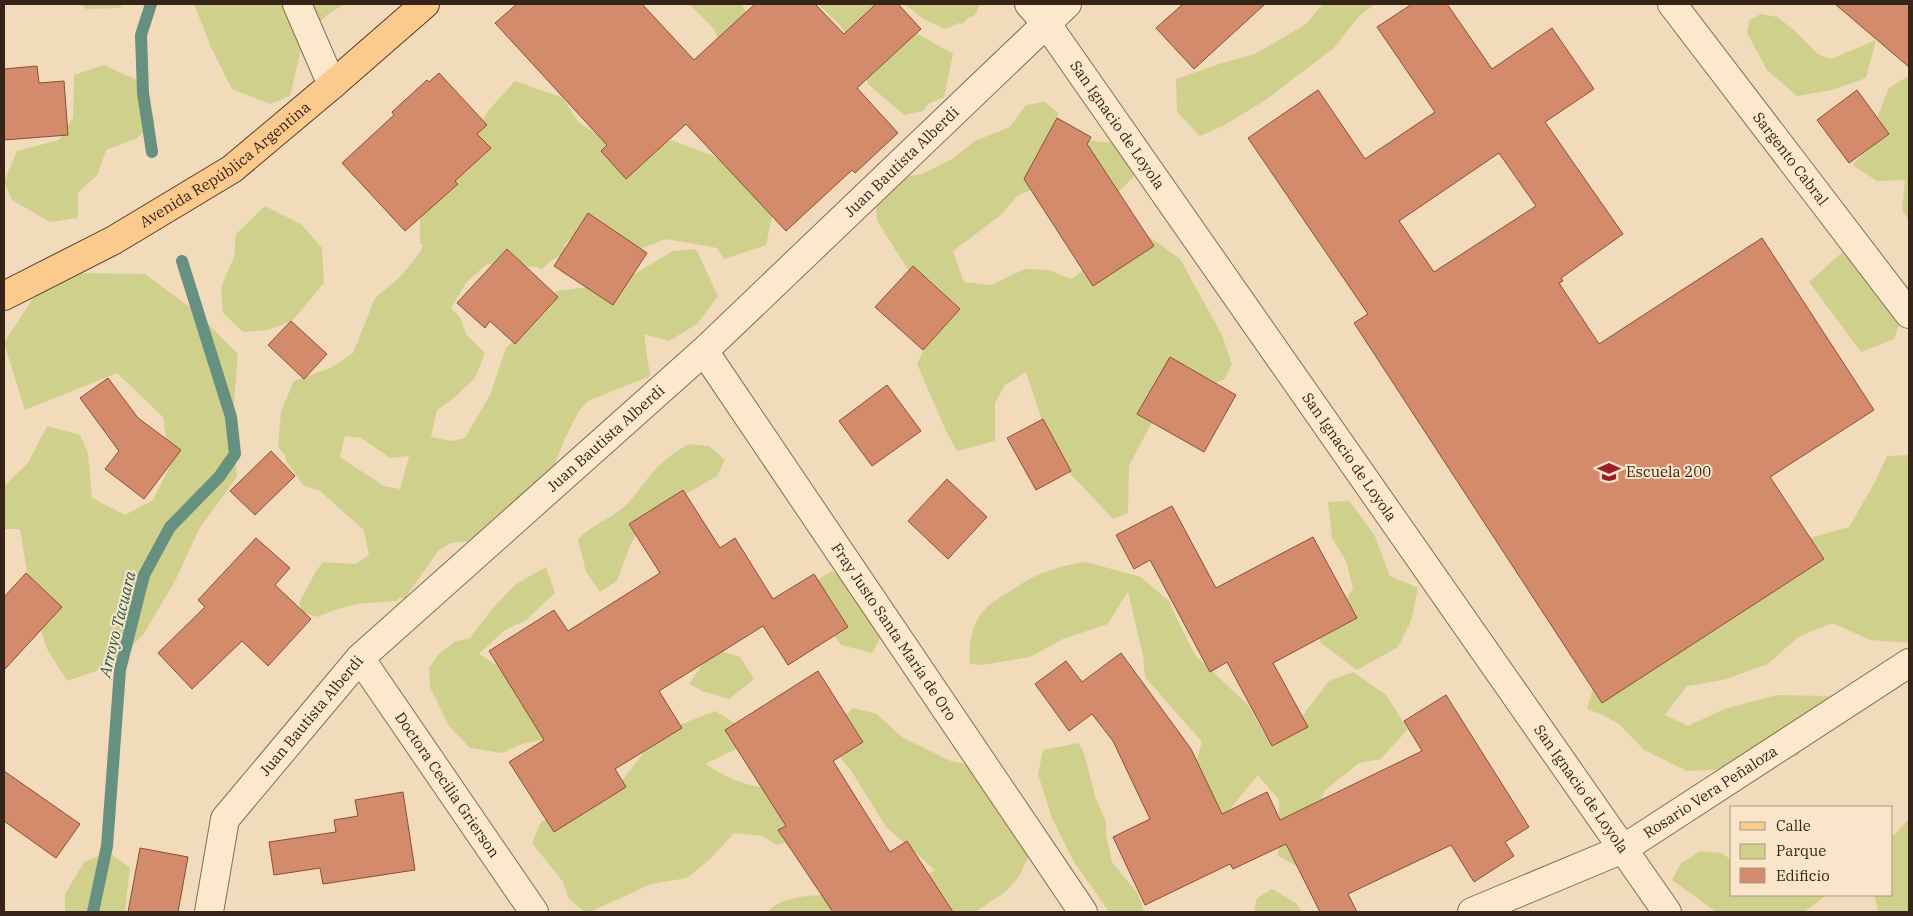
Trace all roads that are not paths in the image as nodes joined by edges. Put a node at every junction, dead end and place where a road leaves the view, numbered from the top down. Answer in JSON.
{"nodes":[{"id":1,"x":297,"y":4,"type":"edge"},
{"id":2,"x":425,"y":4,"type":"edge"},
{"id":3,"x":1067,"y":4,"type":"edge"},
{"id":4,"x":1672,"y":4,"type":"edge"},
{"id":5,"x":1037,"y":13,"type":"edge"},
{"id":6,"x":332,"y":85,"type":"junction"},
{"id":7,"x":4,"y":296,"type":"edge"},
{"id":8,"x":1909,"y":314,"type":"edge"},
{"id":9,"x":704,"y":351,"type":"junction"},
{"id":10,"x":360,"y":658,"type":"junction"},
{"id":11,"x":1909,"y":663,"type":"edge"},
{"id":12,"x":1623,"y":849,"type":"junction"},
{"id":13,"x":209,"y":912,"type":"edge"},
{"id":14,"x":534,"y":912,"type":"edge"},
{"id":15,"x":1084,"y":912,"type":"edge"},
{"id":16,"x":1472,"y":912,"type":"edge"},
{"id":17,"x":1667,"y":912,"type":"edge"}],
"edges":[{"from":1,"to":6,"type":"street"},
{"from":2,"to":6,"type":"main road","name":"Avenida República Argentina"},
{"from":3,"to":5,"type":"street","name":"Juan Bautista Alberdi"},
{"from":4,"to":8,"type":"street","name":"Sargento Cabral"},
{"from":5,"to":9,"type":"street","name":"Juan Bautista Alberdi"},
{"from":5,"to":12,"type":"street","name":"San Ignacio de Loyola"},
{"from":6,"to":7,"type":"main road","name":"Avenida República Argentina"},
{"from":9,"to":10,"type":"street","name":"Juan Bautista Alberdi"},
{"from":9,"to":15,"type":"street","name":"Fray Justo Santa María de Oro"},
{"from":10,"to":13,"type":"street","name":"Juan Bautista Alberdi"},
{"from":10,"to":14,"type":"street","name":"Doctora Cecilia Grierson"},
{"from":11,"to":12,"type":"street","name":"Rosario Vera Peñaloza"},
{"from":12,"to":16,"type":"street","name":"Rosario Vera Peñaloza"},
{"from":12,"to":17,"type":"street","name":"San Ignacio de Loyola"}]}
